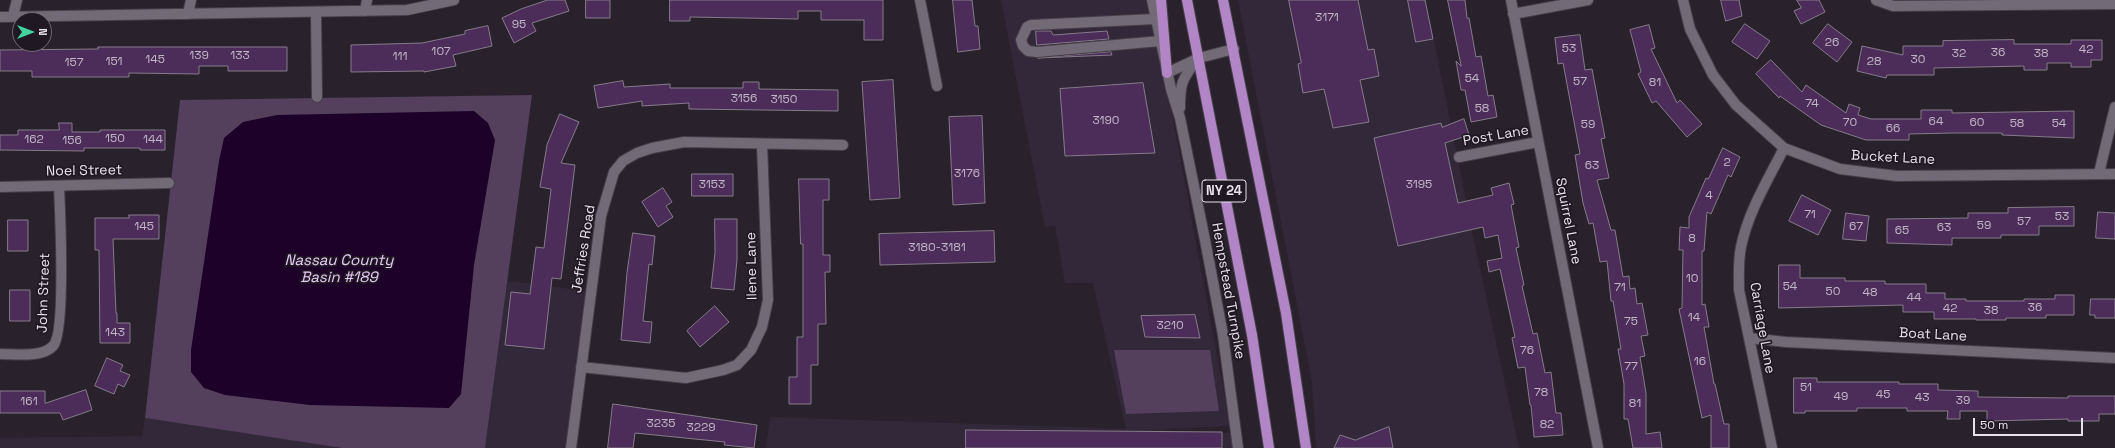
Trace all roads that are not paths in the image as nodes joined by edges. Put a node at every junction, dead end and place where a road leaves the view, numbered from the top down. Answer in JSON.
{"nodes":[{"id":1,"x":17,"y":0,"type":"edge"},
{"id":2,"x":191,"y":0,"type":"edge"},
{"id":3,"x":367,"y":0,"type":"edge"},
{"id":4,"x":454,"y":0,"type":"edge"},
{"id":5,"x":920,"y":0,"type":"edge"},
{"id":6,"x":1152,"y":0,"type":"edge"},
{"id":7,"x":1161,"y":0,"type":"edge"},
{"id":8,"x":1187,"y":0,"type":"edge"},
{"id":9,"x":1223,"y":0,"type":"edge"},
{"id":10,"x":1511,"y":0,"type":"edge"},
{"id":11,"x":1588,"y":0,"type":"edge"},
{"id":12,"x":1683,"y":0,"type":"edge"},
{"id":13,"x":1876,"y":0,"type":"edge"},
{"id":14,"x":2115,"y":4,"type":"edge"},
{"id":15,"x":14,"y":12,"type":"edge"},
{"id":16,"x":316,"y":12,"type":"junction"},
{"id":17,"x":365,"y":12,"type":"junction"},
{"id":18,"x":188,"y":14,"type":"junction"},
{"id":19,"x":1513,"y":14,"type":"junction"},
{"id":20,"x":12,"y":16,"type":"edge"},
{"id":21,"x":52,"y":16,"type":"edge"},
{"id":22,"x":0,"y":17,"type":"edge"},
{"id":23,"x":1156,"y":19,"type":"junction"},
{"id":24,"x":1160,"y":42,"type":"junction"},
{"id":25,"x":1234,"y":50,"type":"junction"},
{"id":26,"x":1199,"y":58,"type":"junction"},
{"id":27,"x":1168,"y":73,"type":"junction"},
{"id":28,"x":937,"y":86,"type":"dead end"},
{"id":29,"x":317,"y":97,"type":"dead end"},
{"id":30,"x":2115,"y":107,"type":"edge"},
{"id":31,"x":1180,"y":118,"type":"junction"},
{"id":32,"x":1538,"y":142,"type":"junction"},
{"id":33,"x":762,"y":144,"type":"junction"},
{"id":34,"x":843,"y":144,"type":"dead end"},
{"id":35,"x":1784,"y":148,"type":"junction"},
{"id":36,"x":1459,"y":157,"type":"dead end"},
{"id":37,"x":2099,"y":173,"type":"junction"},
{"id":38,"x":2115,"y":174,"type":"edge"},
{"id":39,"x":169,"y":184,"type":"dead end"},
{"id":40,"x":59,"y":186,"type":"junction"},
{"id":41,"x":0,"y":187,"type":"edge"},
{"id":42,"x":1749,"y":338,"type":"junction"},
{"id":43,"x":0,"y":354,"type":"edge"},
{"id":44,"x":2115,"y":358,"type":"edge"},
{"id":45,"x":582,"y":367,"type":"junction"},
{"id":46,"x":571,"y":448,"type":"edge"},
{"id":47,"x":1238,"y":448,"type":"edge"},
{"id":48,"x":1269,"y":448,"type":"edge"},
{"id":49,"x":1306,"y":448,"type":"edge"},
{"id":50,"x":1598,"y":448,"type":"edge"},
{"id":51,"x":1772,"y":448,"type":"edge"}],
"edges":[{"from":1,"to":15,"type":"street"},
{"from":2,"to":18,"type":"street"},
{"from":3,"to":17,"type":"street"},
{"from":4,"to":17,"type":"street"},
{"from":5,"to":28,"type":"street"},
{"from":6,"to":23,"type":"street","name":"Hempstead Turnpike"},
{"from":7,"to":27,"type":"main road"},
{"from":8,"to":26,"type":"main road","name":"Hempstead Turnpike","number":"NY 24"},
{"from":9,"to":25,"type":"main road","number":"NY 24"},
{"from":10,"to":19,"type":"street","name":"Squirrel Lane"},
{"from":11,"to":19,"type":"street"},
{"from":12,"to":35,"type":"street","name":"Bucket Lane"},
{"from":13,"to":14,"type":"street"},
{"from":16,"to":17,"type":"street"},
{"from":16,"to":18,"type":"street"},
{"from":16,"to":29,"type":"street"},
{"from":18,"to":21,"type":"street"},
{"from":19,"to":32,"type":"street","name":"Squirrel Lane"},
{"from":20,"to":22,"type":"street"},
{"from":23,"to":24,"type":"street","name":"Hempstead Turnpike"},
{"from":23,"to":24,"type":"street"},
{"from":24,"to":27,"type":"street","name":"Hempstead Turnpike"},
{"from":25,"to":26,"type":"street"},
{"from":25,"to":49,"type":"main road","number":"NY 24"},
{"from":26,"to":27,"type":"street"},
{"from":26,"to":31,"type":"street"},
{"from":26,"to":48,"type":"main road","name":"Hempstead Turnpike","number":"NY 24"},
{"from":27,"to":31,"type":"street","name":"Hempstead Turnpike"},
{"from":30,"to":37,"type":"street"},
{"from":31,"to":47,"type":"street","name":"Hempstead Turnpike"},
{"from":32,"to":36,"type":"street","name":"Post Lane"},
{"from":32,"to":50,"type":"street","name":"Squirrel Lane"},
{"from":33,"to":34,"type":"street","name":"Jeffries Road"},
{"from":33,"to":45,"type":"street","name":"Jeffries Road"},
{"from":33,"to":45,"type":"street","name":"Ilene Lane"},
{"from":35,"to":37,"type":"street","name":"Bucket Lane"},
{"from":35,"to":42,"type":"street","name":"Carriage Lane"},
{"from":37,"to":38,"type":"street","name":"Bucket Lane"},
{"from":39,"to":40,"type":"street","name":"Noel Street"},
{"from":40,"to":41,"type":"street","name":"Noel Street"},
{"from":40,"to":43,"type":"street","name":"John Street"},
{"from":42,"to":44,"type":"street","name":"Boat Lane"},
{"from":42,"to":51,"type":"street","name":"Carriage Lane"},
{"from":45,"to":46,"type":"street","name":"Jeffries Road"}]}
